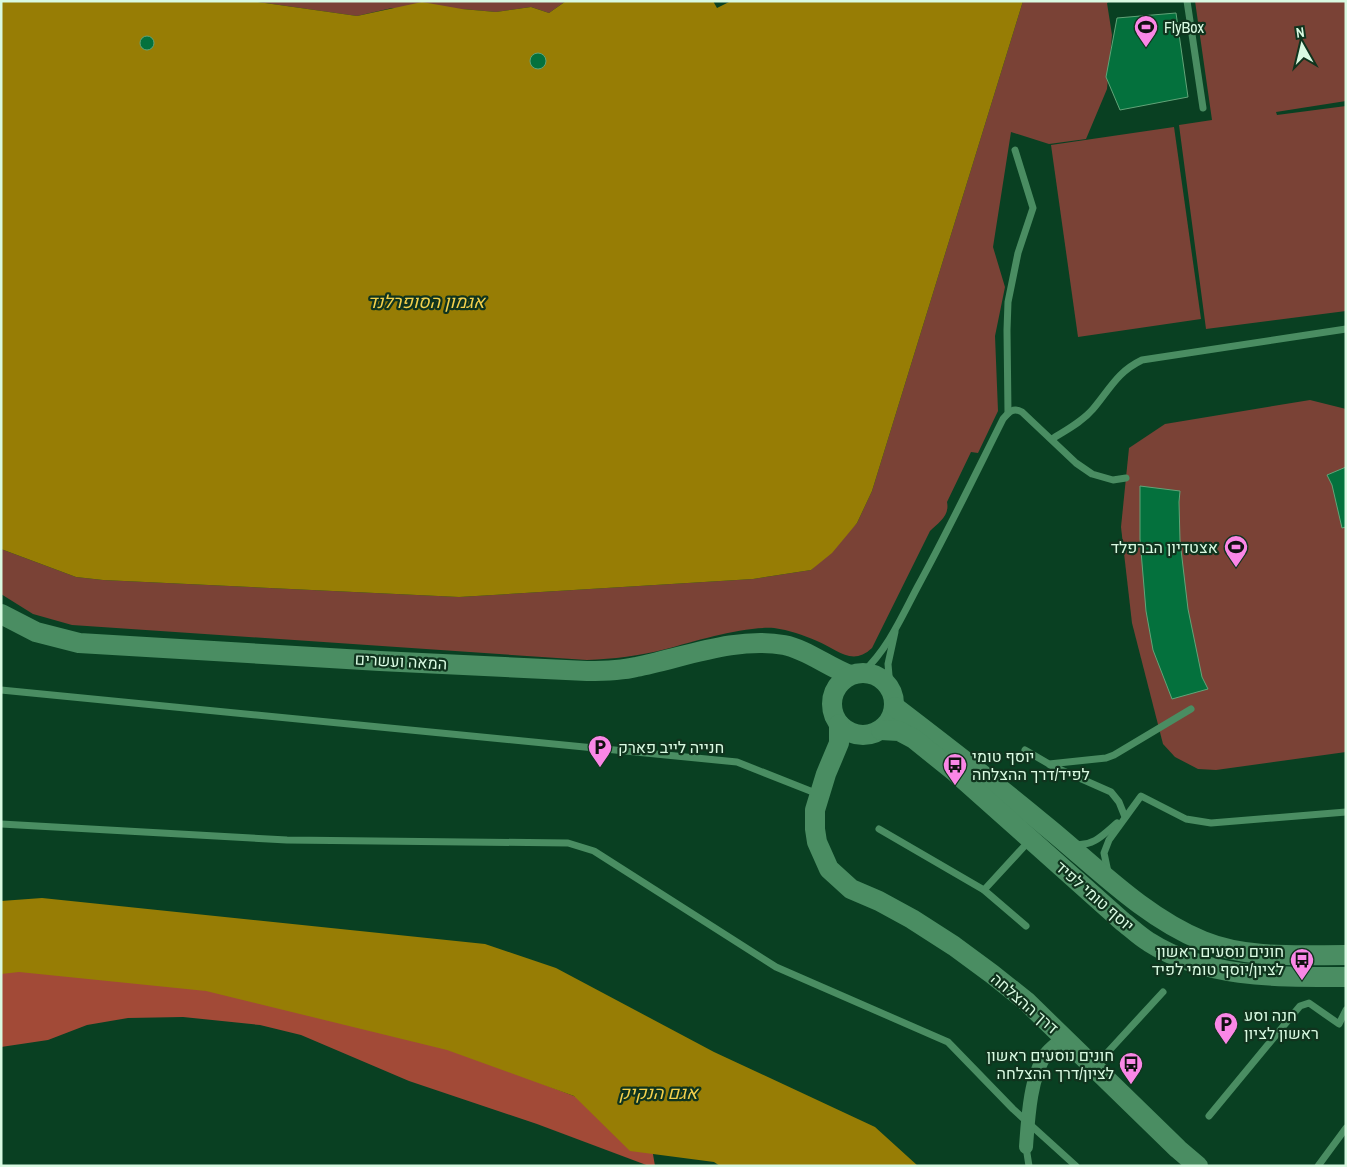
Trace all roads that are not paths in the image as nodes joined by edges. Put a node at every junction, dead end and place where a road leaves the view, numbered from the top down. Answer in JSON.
{"nodes":[{"id":1,"x":1187,"y":1,"type":"edge"},
{"id":2,"x":1203,"y":108,"type":"dead end"},
{"id":3,"x":1015,"y":150,"type":"dead end"},
{"id":4,"x":1346,"y":329,"type":"edge"},
{"id":5,"x":1008,"y":413,"type":"junction"},
{"id":6,"x":1052,"y":439,"type":"junction"},
{"id":7,"x":1126,"y":478,"type":"dead end"},
{"id":8,"x":1,"y":614,"type":"edge"},
{"id":9,"x":896,"y":626,"type":"junction"},
{"id":10,"x":802,"y":652,"type":"junction"},
{"id":11,"x":857,"y":674,"type":"junction"},
{"id":12,"x":890,"y":687,"type":"junction"},
{"id":13,"x":1,"y":690,"type":"edge"},
{"id":14,"x":833,"y":695,"type":"junction"},
{"id":15,"x":895,"y":707,"type":"junction"},
{"id":16,"x":1191,"y":709,"type":"dead end"},
{"id":17,"x":839,"y":724,"type":"junction"},
{"id":18,"x":874,"y":732,"type":"junction"},
{"id":19,"x":1025,"y":750,"type":"dead end"},
{"id":20,"x":1049,"y":764,"type":"junction"},
{"id":21,"x":818,"y":794,"type":"junction"},
{"id":22,"x":1346,"y":812,"type":"edge"},
{"id":23,"x":1125,"y":817,"type":"junction"},
{"id":24,"x":1,"y":824,"type":"edge"},
{"id":25,"x":879,"y":829,"type":"dead end"},
{"id":26,"x":1030,"y":839,"type":"junction"},
{"id":27,"x":1067,"y":843,"type":"junction"},
{"id":28,"x":1109,"y":878,"type":"junction"},
{"id":29,"x":984,"y":890,"type":"junction"},
{"id":30,"x":879,"y":901,"type":"junction"},
{"id":31,"x":1026,"y":926,"type":"dead end"},
{"id":32,"x":1346,"y":955,"type":"edge"},
{"id":33,"x":1346,"y":977,"type":"edge"},
{"id":34,"x":1163,"y":992,"type":"dead end"},
{"id":35,"x":1346,"y":1010,"type":"edge"},
{"id":36,"x":1063,"y":1038,"type":"junction"},
{"id":37,"x":1093,"y":1068,"type":"junction"},
{"id":38,"x":1208,"y":1116,"type":"dead end"},
{"id":39,"x":1028,"y":1122,"type":"junction"},
{"id":40,"x":1346,"y":1128,"type":"edge"},
{"id":41,"x":1026,"y":1147,"type":"joint"},
{"id":42,"x":1029,"y":1166,"type":"edge"},
{"id":43,"x":1076,"y":1166,"type":"edge"},
{"id":44,"x":1198,"y":1166,"type":"edge"},
{"id":45,"x":1318,"y":1166,"type":"edge"}],
"edges":[{"from":1,"to":2,"type":"lane"},
{"from":3,"to":5,"type":"lane"},
{"from":4,"to":6,"type":"lane"},
{"from":5,"to":6,"type":"lane"},
{"from":5,"to":9,"type":"lane"},
{"from":6,"to":7,"type":"lane"},
{"from":8,"to":10,"type":"street","name":"המאה ועשרים"},
{"from":9,"to":11,"type":"lane"},
{"from":9,"to":12,"type":"lane"},
{"from":10,"to":11,"type":"street","name":"המאה ועשרים"},
{"from":10,"to":14,"type":"street","name":"המאה ועשרים"},
{"from":11,"to":12,"type":"street"},
{"from":11,"to":14,"type":"street"},
{"from":12,"to":15,"type":"street"},
{"from":13,"to":21,"type":"lane"},
{"from":14,"to":17,"type":"street"},
{"from":15,"to":18,"type":"street"},
{"from":15,"to":27,"type":"street","name":"יוסף טומי לפיד"},
{"from":16,"to":20,"type":"lane"},
{"from":17,"to":18,"type":"street"},
{"from":17,"to":21,"type":"street","name":"דרך ההצלחה"},
{"from":18,"to":26,"type":"street","name":"יוסף טומי לפיד"},
{"from":18,"to":30,"type":"street","name":"דרך ההצלחה"},
{"from":19,"to":20,"type":"lane"},
{"from":20,"to":23,"type":"lane"},
{"from":21,"to":30,"type":"street","name":"דרך ההצלחה"},
{"from":22,"to":23,"type":"lane"},
{"from":23,"to":27,"type":"lane"},
{"from":23,"to":28,"type":"lane"},
{"from":24,"to":39,"type":"lane"},
{"from":25,"to":29,"type":"lane"},
{"from":26,"to":29,"type":"lane"},
{"from":26,"to":33,"type":"street","name":"יוסף טומי לפיד"},
{"from":27,"to":28,"type":"street","name":"יוסף טומי לפיד"},
{"from":28,"to":32,"type":"street","name":"יוסף טומי לפיד"},
{"from":29,"to":31,"type":"lane"},
{"from":30,"to":36,"type":"street","name":"דרך ההצלחה"},
{"from":34,"to":37,"type":"lane"},
{"from":35,"to":38,"type":"lane"},
{"from":36,"to":37,"type":"street","name":"דרך ההצלחה"},
{"from":36,"to":39,"type":"street"},
{"from":37,"to":44,"type":"street","name":"דרך ההצלחה"},
{"from":39,"to":41,"type":"street"},
{"from":39,"to":43,"type":"lane"},
{"from":40,"to":45,"type":"lane"},
{"from":41,"to":42,"type":"lane"}]}
